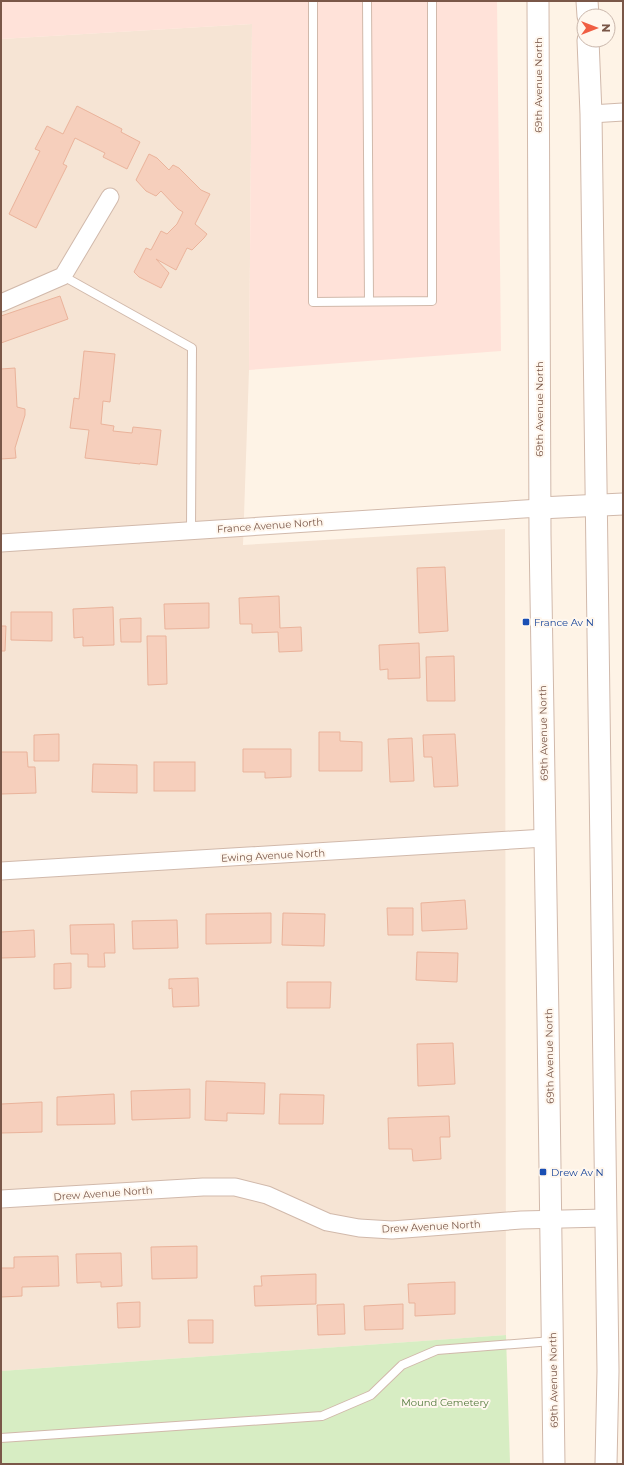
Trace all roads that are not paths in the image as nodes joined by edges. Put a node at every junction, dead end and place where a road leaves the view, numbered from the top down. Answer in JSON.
{"nodes":[{"id":1,"x":312,"y":1,"type":"edge"},
{"id":2,"x":367,"y":1,"type":"edge"},
{"id":3,"x":432,"y":1,"type":"edge"},
{"id":4,"x":538,"y":1,"type":"edge"},
{"id":5,"x":588,"y":48,"type":"edge"},
{"id":6,"x":623,"y":112,"type":"edge"},
{"id":7,"x":591,"y":114,"type":"junction"},
{"id":8,"x":110,"y":197,"type":"dead end"},
{"id":9,"x":63,"y":276,"type":"junction"},
{"id":10,"x":369,"y":301,"type":"junction"},
{"id":11,"x":1,"y":303,"type":"edge"},
{"id":12,"x":623,"y":504,"type":"edge"},
{"id":13,"x":596,"y":505,"type":"junction"},
{"id":14,"x":540,"y":508,"type":"junction"},
{"id":15,"x":191,"y":530,"type":"junction"},
{"id":16,"x":1,"y":543,"type":"edge"},
{"id":17,"x":545,"y":838,"type":"junction"},
{"id":18,"x":1,"y":871,"type":"edge"},
{"id":19,"x":1,"y":1199,"type":"edge"},
{"id":20,"x":551,"y":1218,"type":"junction"},
{"id":21,"x":605,"y":1218,"type":"junction"},
{"id":22,"x":552,"y":1341,"type":"junction"},
{"id":23,"x":1,"y":1438,"type":"edge"},
{"id":24,"x":554,"y":1464,"type":"edge"},
{"id":25,"x":606,"y":1464,"type":"edge"}],
"edges":[{"from":1,"to":10,"type":"lane"},
{"from":2,"to":10,"type":"lane"},
{"from":3,"to":10,"type":"lane"},
{"from":4,"to":14,"type":"street","name":"69th Avenue North"},
{"from":5,"to":7,"type":"street"},
{"from":6,"to":7,"type":"street"},
{"from":7,"to":13,"type":"street"},
{"from":8,"to":9,"type":"street"},
{"from":9,"to":11,"type":"street"},
{"from":9,"to":15,"type":"lane"},
{"from":12,"to":13,"type":"street"},
{"from":13,"to":14,"type":"street"},
{"from":13,"to":21,"type":"street"},
{"from":14,"to":15,"type":"street","name":"France Avenue North"},
{"from":14,"to":17,"type":"street","name":"69th Avenue North"},
{"from":15,"to":16,"type":"street","name":"France Avenue North"},
{"from":17,"to":18,"type":"street","name":"Ewing Avenue North"},
{"from":17,"to":20,"type":"street","name":"69th Avenue North"},
{"from":19,"to":20,"type":"street","name":"Drew Avenue North"},
{"from":20,"to":21,"type":"street","name":"Drew Avenue North"},
{"from":20,"to":22,"type":"street","name":"69th Avenue North"},
{"from":21,"to":25,"type":"street"},
{"from":22,"to":23,"type":"lane"},
{"from":22,"to":24,"type":"street","name":"69th Avenue North"}]}
